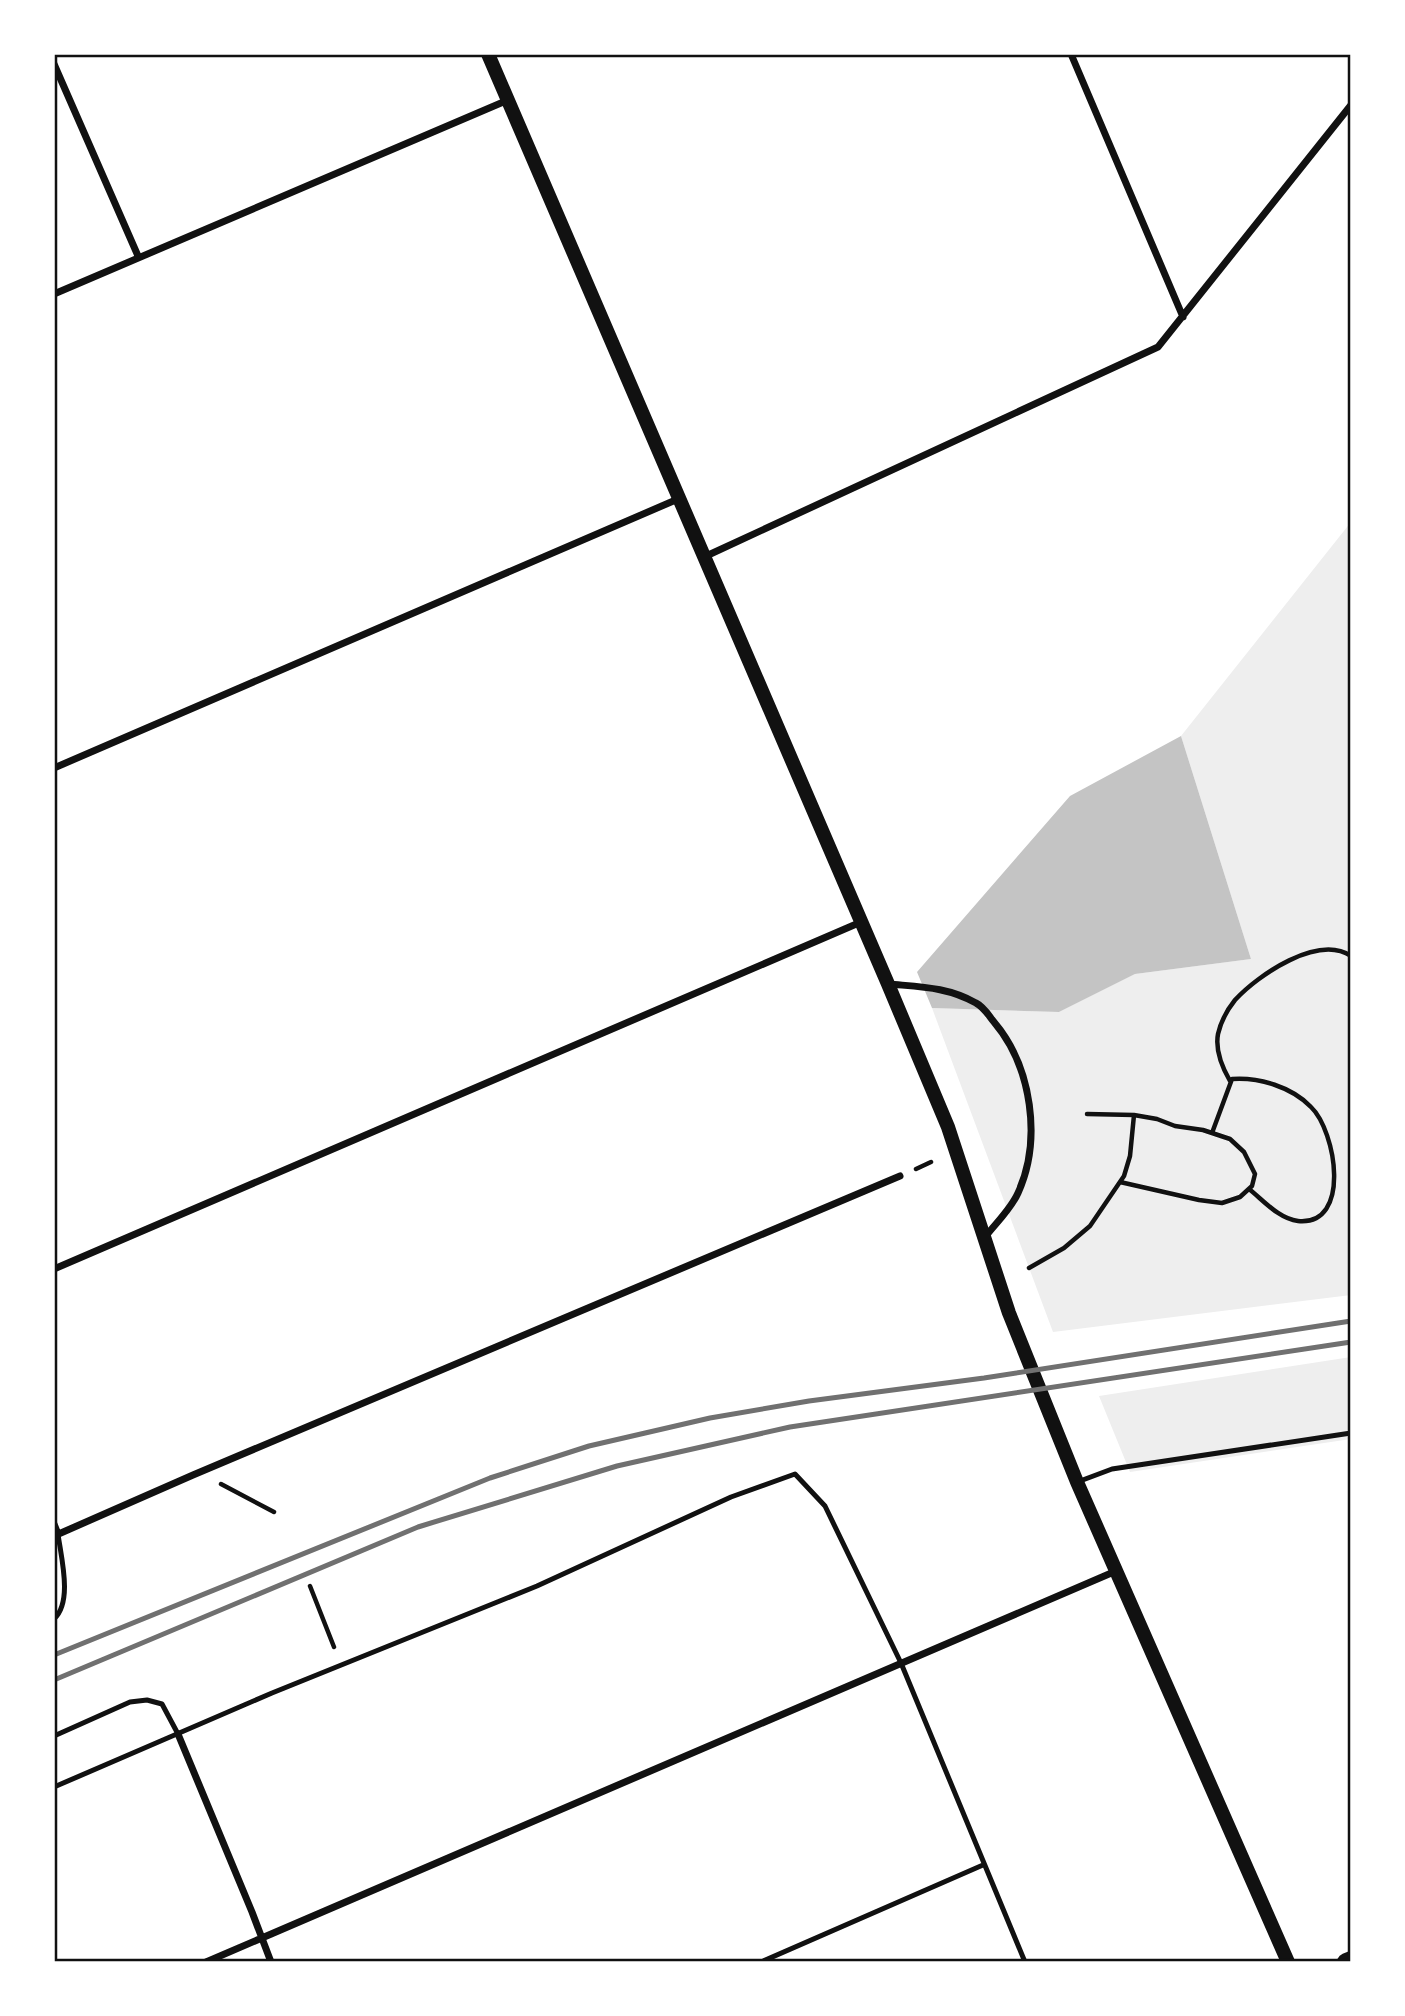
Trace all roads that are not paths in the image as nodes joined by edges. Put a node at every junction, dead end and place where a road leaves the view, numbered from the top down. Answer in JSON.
{"nodes":[{"id":1,"x":488,"y":54,"type":"edge"},
{"id":2,"x":1071,"y":54,"type":"edge"},
{"id":3,"x":54,"y":64,"type":"edge"},
{"id":4,"x":509,"y":100,"type":"junction"},
{"id":5,"x":1351,"y":105,"type":"edge"},
{"id":6,"x":138,"y":256,"type":"junction"},
{"id":7,"x":54,"y":294,"type":"edge"},
{"id":8,"x":1183,"y":317,"type":"junction"},
{"id":9,"x":678,"y":499,"type":"junction"},
{"id":10,"x":704,"y":558,"type":"junction"},
{"id":11,"x":54,"y":768,"type":"edge"},
{"id":12,"x":862,"y":922,"type":"junction"},
{"id":13,"x":888,"y":984,"type":"junction"},
{"id":14,"x":900,"y":1176,"type":"dead end"},
{"id":15,"x":984,"y":1237,"type":"junction"},
{"id":16,"x":54,"y":1269,"type":"edge"},
{"id":17,"x":1351,"y":1433,"type":"edge"},
{"id":18,"x":1077,"y":1482,"type":"junction"},
{"id":19,"x":54,"y":1524,"type":"edge"},
{"id":20,"x":56,"y":1535,"type":"edge"},
{"id":21,"x":1117,"y":1570,"type":"junction"},
{"id":22,"x":54,"y":1619,"type":"edge"},
{"id":23,"x":901,"y":1663,"type":"junction"},
{"id":24,"x":178,"y":1734,"type":"junction"},
{"id":25,"x":54,"y":1736,"type":"edge"},
{"id":26,"x":54,"y":1787,"type":"edge"},
{"id":27,"x":983,"y":1865,"type":"junction"},
{"id":28,"x":261,"y":1938,"type":"junction"},
{"id":29,"x":206,"y":1962,"type":"edge"},
{"id":30,"x":271,"y":1962,"type":"edge"},
{"id":31,"x":761,"y":1962,"type":"edge"},
{"id":32,"x":1025,"y":1962,"type":"edge"},
{"id":33,"x":1288,"y":1962,"type":"edge"}],
"edges":[{"from":1,"to":4,"type":"main road"},
{"from":2,"to":8,"type":"street"},
{"from":3,"to":6,"type":"street"},
{"from":4,"to":6,"type":"street"},
{"from":4,"to":9,"type":"main road"},
{"from":5,"to":8,"type":"street"},
{"from":6,"to":7,"type":"street"},
{"from":8,"to":10,"type":"street"},
{"from":9,"to":10,"type":"main road"},
{"from":9,"to":11,"type":"street"},
{"from":10,"to":12,"type":"main road"},
{"from":12,"to":13,"type":"main road"},
{"from":12,"to":16,"type":"street"},
{"from":13,"to":15,"type":"main road"},
{"from":13,"to":15,"type":"street"},
{"from":14,"to":20,"type":"street"},
{"from":15,"to":18,"type":"main road"},
{"from":17,"to":18,"type":"lane"},
{"from":18,"to":21,"type":"main road"},
{"from":19,"to":20,"type":"street"},
{"from":20,"to":22,"type":"lane"},
{"from":21,"to":23,"type":"street"},
{"from":21,"to":33,"type":"main road"},
{"from":23,"to":24,"type":"lane"},
{"from":23,"to":27,"type":"lane"},
{"from":23,"to":28,"type":"street"},
{"from":24,"to":25,"type":"lane"},
{"from":24,"to":26,"type":"lane"},
{"from":24,"to":28,"type":"street"},
{"from":27,"to":31,"type":"lane"},
{"from":27,"to":32,"type":"lane"},
{"from":28,"to":29,"type":"street"},
{"from":28,"to":30,"type":"street"}]}
